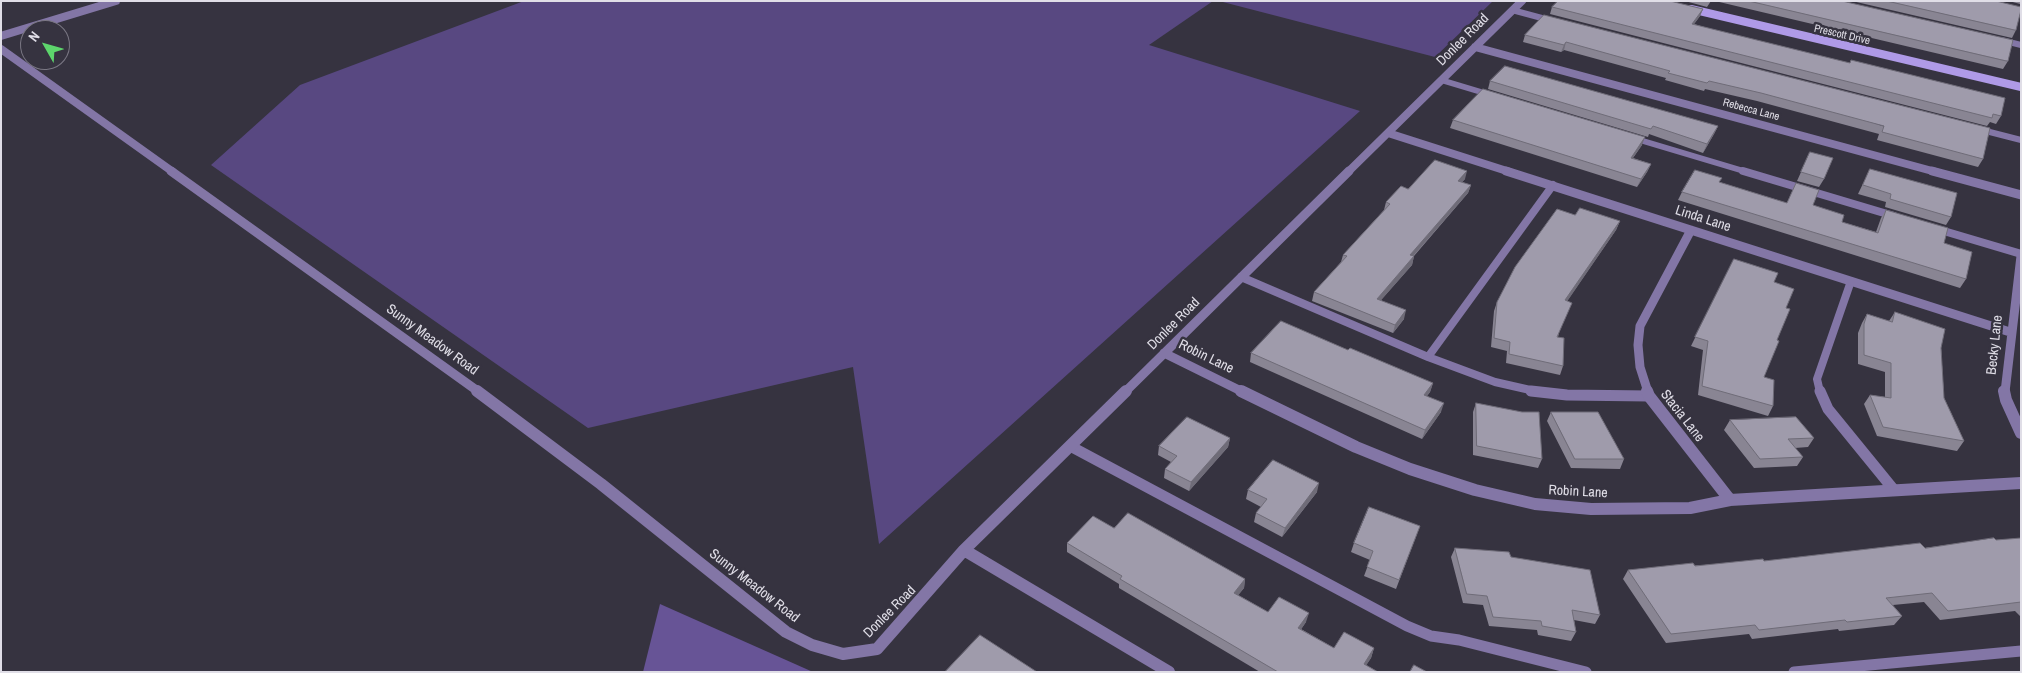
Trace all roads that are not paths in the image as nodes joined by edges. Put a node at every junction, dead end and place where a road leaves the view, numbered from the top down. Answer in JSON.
{"nodes":[{"id":1,"x":116,"y":1,"type":"edge"},
{"id":2,"x":1522,"y":1,"type":"edge"},
{"id":3,"x":1679,"y":6,"type":"edge"},
{"id":4,"x":1512,"y":10,"type":"junction"},
{"id":5,"x":1560,"y":23,"type":"edge"},
{"id":6,"x":1,"y":36,"type":"edge"},
{"id":7,"x":1992,"y":38,"type":"edge"},
{"id":8,"x":2021,"y":45,"type":"edge"},
{"id":9,"x":1475,"y":47,"type":"junction"},
{"id":10,"x":1,"y":49,"type":"edge"},
{"id":11,"x":1441,"y":80,"type":"junction"},
{"id":12,"x":2021,"y":87,"type":"edge"},
{"id":13,"x":1498,"y":97,"type":"edge"},
{"id":14,"x":1973,"y":128,"type":"edge"},
{"id":15,"x":1388,"y":133,"type":"junction"},
{"id":16,"x":1622,"y":134,"type":"edge"},
{"id":17,"x":2021,"y":140,"type":"edge"},
{"id":18,"x":1553,"y":185,"type":"junction"},
{"id":19,"x":2021,"y":195,"type":"edge"},
{"id":20,"x":1907,"y":220,"type":"edge"},
{"id":21,"x":1926,"y":226,"type":"edge"},
{"id":22,"x":1691,"y":230,"type":"junction"},
{"id":23,"x":2021,"y":255,"type":"edge"},
{"id":24,"x":1241,"y":277,"type":"junction"},
{"id":25,"x":1851,"y":281,"type":"junction"},
{"id":26,"x":2010,"y":332,"type":"junction"},
{"id":27,"x":1164,"y":353,"type":"junction"},
{"id":28,"x":1428,"y":357,"type":"junction"},
{"id":29,"x":1649,"y":396,"type":"junction"},
{"id":30,"x":2021,"y":433,"type":"edge"},
{"id":31,"x":1070,"y":446,"type":"junction"},
{"id":32,"x":2021,"y":482,"type":"edge"},
{"id":33,"x":1894,"y":490,"type":"junction"},
{"id":34,"x":1730,"y":500,"type":"junction"},
{"id":35,"x":964,"y":550,"type":"junction"},
{"id":36,"x":2021,"y":650,"type":"edge"},
{"id":37,"x":843,"y":654,"type":"joint"},
{"id":38,"x":1169,"y":672,"type":"edge"},
{"id":39,"x":1586,"y":672,"type":"edge"},
{"id":40,"x":1794,"y":672,"type":"edge"}],
"edges":[{"from":1,"to":6,"type":"street"},
{"from":2,"to":4,"type":"street","name":"Donlee Road"},
{"from":3,"to":12,"type":"street","name":"Prescott Drive"},
{"from":4,"to":5,"type":"lane"},
{"from":4,"to":9,"type":"street","name":"Donlee Road"},
{"from":7,"to":8,"type":"lane"},
{"from":9,"to":11,"type":"street","name":"Donlee Road"},
{"from":9,"to":19,"type":"street","name":"Rebecca Lane"},
{"from":10,"to":37,"type":"street","name":"Sunny Meadow Road"},
{"from":11,"to":13,"type":"lane"},
{"from":11,"to":15,"type":"street","name":"Donlee Road"},
{"from":14,"to":17,"type":"lane"},
{"from":15,"to":18,"type":"street","name":"Linda Lane"},
{"from":15,"to":24,"type":"street","name":"Donlee Road"},
{"from":16,"to":20,"type":"lane"},
{"from":18,"to":22,"type":"street","name":"Linda Lane"},
{"from":18,"to":28,"type":"lane"},
{"from":21,"to":23,"type":"lane"},
{"from":22,"to":25,"type":"street","name":"Linda Lane"},
{"from":22,"to":29,"type":"street","name":"Stacia Lane"},
{"from":23,"to":26,"type":"street","name":"Becky Lane"},
{"from":24,"to":27,"type":"street","name":"Donlee Road"},
{"from":24,"to":28,"type":"lane"},
{"from":25,"to":26,"type":"street","name":"Linda Lane"},
{"from":25,"to":33,"type":"lane"},
{"from":26,"to":30,"type":"street","name":"Becky Lane"},
{"from":27,"to":31,"type":"street","name":"Donlee Road"},
{"from":27,"to":34,"type":"street","name":"Robin Lane"},
{"from":28,"to":29,"type":"lane"},
{"from":29,"to":34,"type":"street","name":"Stacia Lane"},
{"from":31,"to":35,"type":"street","name":"Donlee Road"},
{"from":31,"to":39,"type":"lane"},
{"from":32,"to":33,"type":"street","name":"Robin Lane"},
{"from":33,"to":34,"type":"street","name":"Robin Lane"},
{"from":35,"to":37,"type":"street","name":"Donlee Road"},
{"from":35,"to":38,"type":"street"},
{"from":36,"to":40,"type":"lane"}]}
